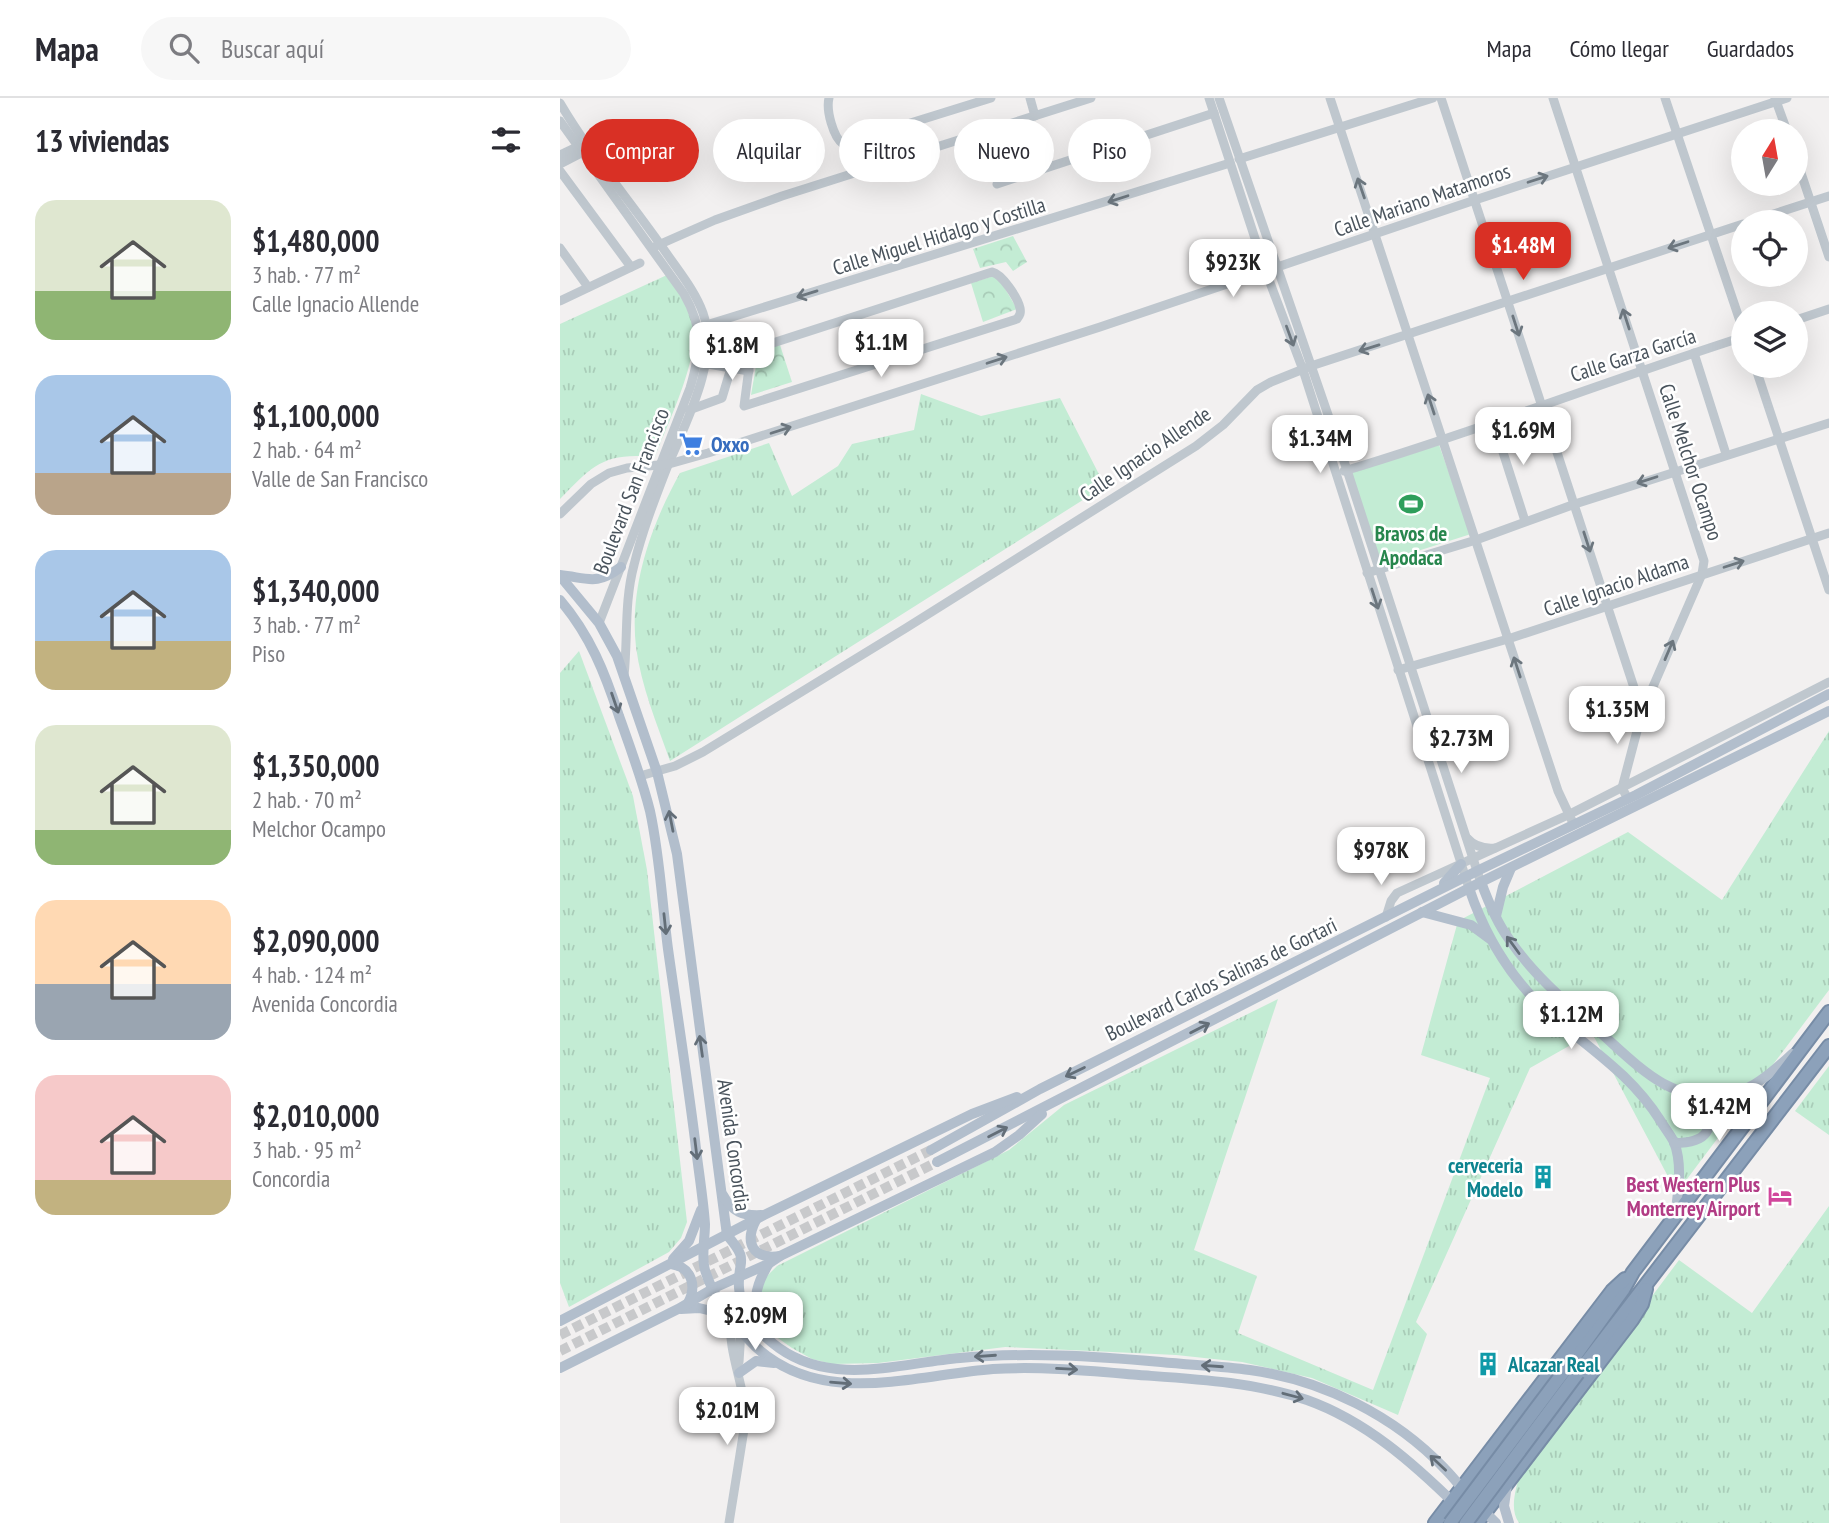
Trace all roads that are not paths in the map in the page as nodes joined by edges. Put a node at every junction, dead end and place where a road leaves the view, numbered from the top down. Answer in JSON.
{"nodes":[{"id":1,"x":829,"y":98,"type":"edge"},
{"id":2,"x":991,"y":98,"type":"edge"},
{"id":3,"x":1030,"y":98,"type":"edge"},
{"id":4,"x":1091,"y":98,"type":"edge"},
{"id":5,"x":1209,"y":98,"type":"edge"},
{"id":6,"x":1219,"y":98,"type":"edge"},
{"id":7,"x":1330,"y":98,"type":"edge"},
{"id":8,"x":1433,"y":98,"type":"edge"},
{"id":9,"x":1441,"y":98,"type":"edge"},
{"id":10,"x":1553,"y":98,"type":"edge"},
{"id":11,"x":1665,"y":98,"type":"edge"},
{"id":12,"x":1787,"y":98,"type":"edge"},
{"id":13,"x":1776,"y":100,"type":"edge"},
{"id":14,"x":560,"y":103,"type":"edge"},
{"id":15,"x":1214,"y":113,"type":"junction"},
{"id":16,"x":1035,"y":117,"type":"junction"},
{"id":17,"x":1783,"y":119,"type":"edge"},
{"id":18,"x":560,"y":121,"type":"edge"},
{"id":19,"x":1340,"y":127,"type":"junction"},
{"id":20,"x":1676,"y":134,"type":"junction"},
{"id":21,"x":581,"y":142,"type":"edge"},
{"id":22,"x":581,"y":145,"type":"edge"},
{"id":23,"x":581,"y":149,"type":"edge"},
{"id":24,"x":581,"y":150,"type":"edge"},
{"id":25,"x":560,"y":155,"type":"edge"},
{"id":26,"x":1240,"y":159,"type":"junction"},
{"id":27,"x":1230,"y":163,"type":"junction"},
{"id":28,"x":560,"y":164,"type":"edge"},
{"id":29,"x":1577,"y":166,"type":"junction"},
{"id":30,"x":560,"y":171,"type":"edge"},
{"id":31,"x":609,"y":182,"type":"edge"},
{"id":32,"x":997,"y":184,"type":"dead end"},
{"id":33,"x":1808,"y":193,"type":"edge"},
{"id":34,"x":1829,"y":196,"type":"edge"},
{"id":35,"x":1475,"y":200,"type":"junction"},
{"id":36,"x":1811,"y":202,"type":"junction"},
{"id":37,"x":1786,"y":210,"type":"edge"},
{"id":38,"x":1731,"y":228,"type":"edge"},
{"id":39,"x":1376,"y":234,"type":"junction"},
{"id":40,"x":1710,"y":235,"type":"junction"},
{"id":41,"x":656,"y":246,"type":"junction"},
{"id":42,"x":560,"y":248,"type":"edge"},
{"id":43,"x":1829,"y":257,"type":"edge"},
{"id":44,"x":1610,"y":267,"type":"junction"},
{"id":45,"x":1278,"y":268,"type":"junction"},
{"id":46,"x":1266,"y":272,"type":"junction"},
{"id":47,"x":588,"y":287,"type":"junction"},
{"id":48,"x":560,"y":301,"type":"edge"},
{"id":49,"x":1733,"y":301,"type":"edge"},
{"id":50,"x":1509,"y":303,"type":"junction"},
{"id":51,"x":1829,"y":309,"type":"edge"},
{"id":52,"x":1808,"y":316,"type":"edge"},
{"id":53,"x":702,"y":327,"type":"junction"},
{"id":54,"x":1408,"y":336,"type":"junction"},
{"id":55,"x":1731,"y":341,"type":"edge"},
{"id":56,"x":1695,"y":353,"type":"junction"},
{"id":57,"x":701,"y":363,"type":"junction"},
{"id":58,"x":730,"y":368,"type":"junction"},
{"id":59,"x":1307,"y":368,"type":"junction"},
{"id":60,"x":1643,"y":369,"type":"junction"},
{"id":61,"x":749,"y":371,"type":"junction"},
{"id":62,"x":1759,"y":378,"type":"edge"},
{"id":63,"x":729,"y":380,"type":"junction"},
{"id":64,"x":747,"y":382,"type":"junction"},
{"id":65,"x":1542,"y":404,"type":"junction"},
{"id":66,"x":685,"y":411,"type":"junction"},
{"id":67,"x":1493,"y":421,"type":"junction"},
{"id":68,"x":1829,"y":423,"type":"edge"},
{"id":69,"x":1778,"y":438,"type":"junction"},
{"id":70,"x":1443,"y":440,"type":"junction"},
{"id":71,"x":1726,"y":454,"type":"junction"},
{"id":72,"x":664,"y":465,"type":"junction"},
{"id":73,"x":1347,"y":470,"type":"junction"},
{"id":74,"x":1675,"y":471,"type":"junction"},
{"id":75,"x":1335,"y":473,"type":"junction"},
{"id":76,"x":1575,"y":504,"type":"junction"},
{"id":77,"x":560,"y":514,"type":"edge"},
{"id":78,"x":1525,"y":521,"type":"junction"},
{"id":79,"x":1829,"y":533,"type":"edge"},
{"id":80,"x":1812,"y":539,"type":"junction"},
{"id":81,"x":1476,"y":540,"type":"junction"},
{"id":82,"x":621,"y":567,"type":"junction"},
{"id":83,"x":1379,"y":569,"type":"junction"},
{"id":84,"x":1367,"y":573,"type":"junction"},
{"id":85,"x":1702,"y":574,"type":"junction"},
{"id":86,"x":560,"y":575,"type":"edge"},
{"id":87,"x":1829,"y":590,"type":"edge"},
{"id":88,"x":560,"y":600,"type":"edge"},
{"id":89,"x":1609,"y":606,"type":"junction"},
{"id":90,"x":599,"y":623,"type":"junction"},
{"id":91,"x":1508,"y":639,"type":"junction"},
{"id":92,"x":600,"y":661,"type":"junction"},
{"id":93,"x":1413,"y":667,"type":"junction"},
{"id":94,"x":1398,"y":670,"type":"junction"},
{"id":95,"x":624,"y":677,"type":"junction"},
{"id":96,"x":1829,"y":682,"type":"edge"},
{"id":97,"x":1829,"y":694,"type":"edge"},
{"id":98,"x":1829,"y":711,"type":"edge"},
{"id":99,"x":1642,"y":712,"type":"junction"},
{"id":100,"x":657,"y":772,"type":"junction"},
{"id":101,"x":640,"y":776,"type":"junction"},
{"id":102,"x":1622,"y":788,"type":"junction"},
{"id":103,"x":1628,"y":799,"type":"junction"},
{"id":104,"x":1571,"y":819,"type":"junction"},
{"id":105,"x":1466,"y":836,"type":"junction"},
{"id":106,"x":1500,"y":847,"type":"junction"},
{"id":107,"x":1473,"y":859,"type":"junction"},
{"id":108,"x":1461,"y":864,"type":"junction"},
{"id":109,"x":1511,"y":868,"type":"junction"},
{"id":110,"x":1479,"y":876,"type":"junction"},
{"id":111,"x":1467,"y":883,"type":"junction"},
{"id":112,"x":1423,"y":898,"type":"junction"},
{"id":113,"x":1422,"y":912,"type":"junction"},
{"id":114,"x":1496,"y":916,"type":"junction"},
{"id":115,"x":1387,"y":917,"type":"junction"},
{"id":116,"x":1492,"y":941,"type":"junction"},
{"id":117,"x":1829,"y":1012,"type":"edge"},
{"id":118,"x":1818,"y":1028,"type":"junction"},
{"id":119,"x":1829,"y":1046,"type":"edge"},
{"id":120,"x":1040,"y":1090,"type":"junction"},
{"id":121,"x":1709,"y":1098,"type":"junction"},
{"id":122,"x":1049,"y":1106,"type":"junction"},
{"id":123,"x":1674,"y":1143,"type":"junction"},
{"id":124,"x":931,"y":1150,"type":"tunnel mouth"},
{"id":125,"x":937,"y":1162,"type":"tunnel mouth"},
{"id":126,"x":720,"y":1187,"type":"junction"},
{"id":127,"x":703,"y":1204,"type":"junction"},
{"id":128,"x":760,"y":1217,"type":"junction"},
{"id":129,"x":1675,"y":1217,"type":"junction"},
{"id":130,"x":727,"y":1235,"type":"junction"},
{"id":131,"x":704,"y":1247,"type":"junction"},
{"id":132,"x":780,"y":1256,"type":"junction"},
{"id":133,"x":768,"y":1264,"type":"junction"},
{"id":134,"x":668,"y":1266,"type":"junction"},
{"id":135,"x":1633,"y":1272,"type":"junction"},
{"id":136,"x":740,"y":1276,"type":"junction"},
{"id":137,"x":1647,"y":1282,"type":"junction"},
{"id":138,"x":714,"y":1288,"type":"junction"},
{"id":139,"x":688,"y":1303,"type":"junction"},
{"id":140,"x":678,"y":1309,"type":"junction"},
{"id":141,"x":730,"y":1316,"type":"junction"},
{"id":142,"x":560,"y":1321,"type":"edge"},
{"id":143,"x":741,"y":1331,"type":"junction"},
{"id":144,"x":767,"y":1338,"type":"junction"},
{"id":145,"x":779,"y":1364,"type":"junction"},
{"id":146,"x":560,"y":1368,"type":"edge"},
{"id":147,"x":738,"y":1372,"type":"junction"},
{"id":148,"x":1493,"y":1448,"type":"junction"},
{"id":149,"x":1519,"y":1469,"type":"junction"},
{"id":150,"x":1508,"y":1483,"type":"junction"},
{"id":151,"x":1462,"y":1488,"type":"junction"},
{"id":152,"x":1452,"y":1501,"type":"junction"},
{"id":153,"x":1479,"y":1520,"type":"edge"},
{"id":154,"x":729,"y":1523,"type":"edge"},
{"id":155,"x":1435,"y":1523,"type":"edge"},
{"id":156,"x":1450,"y":1523,"type":"edge"},
{"id":157,"x":1466,"y":1523,"type":"edge"},
{"id":158,"x":1496,"y":1523,"type":"edge"},
{"id":159,"x":1509,"y":1523,"type":"edge"}],
"edges":[{"from":1,"to":2,"type":"street"},
{"from":3,"to":16,"type":"street"},
{"from":4,"to":16,"type":"street"},
{"from":5,"to":15,"type":"street"},
{"from":6,"to":26,"type":"street"},
{"from":7,"to":19,"type":"street"},
{"from":8,"to":19,"type":"street"},
{"from":9,"to":35,"type":"street"},
{"from":10,"to":29,"type":"street","name":"Calle Melchor Ocampo"},
{"from":11,"to":20,"type":"street"},
{"from":12,"to":13,"type":"street","name":"Calle Mariano Matamoros"},
{"from":13,"to":17,"type":"street"},
{"from":13,"to":20,"type":"street","name":"Calle Mariano Matamoros"},
{"from":14,"to":21,"type":"street","name":"Boulevard San Francisco"},
{"from":15,"to":27,"type":"street"},
{"from":15,"to":32,"type":"street"},
{"from":16,"to":41,"type":"street"},
{"from":18,"to":22,"type":"street","name":"Boulevard San Francisco"},
{"from":19,"to":26,"type":"street"},
{"from":39,"to":19,"type":"street","one_way":true},
{"from":20,"to":29,"type":"street","name":"Calle Mariano Matamoros"},
{"from":20,"to":40,"type":"street"},
{"from":23,"to":25,"type":"street"},
{"from":24,"to":28,"type":"street"},
{"from":26,"to":45,"type":"street"},
{"from":27,"to":46,"type":"street"},
{"from":27,"to":53,"type":"street","name":"Calle Miguel Hidalgo y Costilla","one_way":true},
{"from":35,"to":29,"type":"street","name":"Calle Mariano Matamoros","one_way":true},
{"from":29,"to":44,"type":"street","name":"Calle Melchor Ocampo"},
{"from":30,"to":47,"type":"street"},
{"from":31,"to":41,"type":"street","name":"Boulevard San Francisco"},
{"from":33,"to":36,"type":"street"},
{"from":34,"to":36,"type":"street"},
{"from":35,"to":39,"type":"street","name":"Calle Mariano Matamoros"},
{"from":35,"to":50,"type":"street"},
{"from":36,"to":37,"type":"street"},
{"from":36,"to":43,"type":"street"},
{"from":38,"to":40,"type":"street","name":"Calle Ignacio Allende"},
{"from":39,"to":45,"type":"street","name":"Calle Mariano Matamoros"},
{"from":39,"to":54,"type":"street"},
{"from":40,"to":44,"type":"street","name":"Calle Ignacio Allende","one_way":true},
{"from":40,"to":49,"type":"street"},
{"from":41,"to":53,"type":"street","name":"Boulevard San Francisco"},
{"from":42,"to":47,"type":"street"},
{"from":44,"to":50,"type":"street","name":"Calle Ignacio Allende"},
{"from":60,"to":44,"type":"street","name":"Calle Melchor Ocampo","one_way":true},
{"from":45,"to":46,"type":"street","name":"Calle Mariano Matamoros"},
{"from":45,"to":59,"type":"street"},
{"from":46,"to":59,"type":"street","one_way":true},
{"from":72,"to":46,"type":"street","name":"Calle Mariano Matamoros","one_way":true},
{"from":47,"to":48,"type":"street"},
{"from":50,"to":54,"type":"street","name":"Calle Ignacio Allende"},
{"from":50,"to":65,"type":"street","one_way":true},
{"from":51,"to":52,"type":"street"},
{"from":53,"to":57,"type":"street","name":"Boulevard San Francisco"},
{"from":54,"to":59,"type":"street","name":"Calle Ignacio Allende","one_way":true},
{"from":70,"to":54,"type":"street","one_way":true},
{"from":55,"to":56,"type":"street","name":"Calle Garza García"},
{"from":56,"to":60,"type":"street","name":"Calle Garza García"},
{"from":56,"to":71,"type":"street"},
{"from":57,"to":58,"type":"street"},
{"from":57,"to":66,"type":"street","name":"Boulevard San Francisco"},
{"from":58,"to":61,"type":"street"},
{"from":58,"to":63,"type":"street"},
{"from":59,"to":73,"type":"street"},
{"from":59,"to":75,"type":"street"},
{"from":59,"to":100,"type":"street","name":"Calle Ignacio Allende"},
{"from":60,"to":65,"type":"street","name":"Calle Garza García"},
{"from":60,"to":74,"type":"street","name":"Calle Melchor Ocampo"},
{"from":61,"to":64,"type":"street"},
{"from":61,"to":64,"type":"street"},
{"from":62,"to":69,"type":"street"},
{"from":63,"to":64,"type":"street"},
{"from":63,"to":66,"type":"street"},
{"from":65,"to":67,"type":"street","name":"Calle Garza García"},
{"from":65,"to":76,"type":"street"},
{"from":66,"to":72,"type":"street","name":"Boulevard San Francisco"},
{"from":67,"to":70,"type":"street","name":"Calle Garza García"},
{"from":67,"to":78,"type":"street"},
{"from":68,"to":69,"type":"street"},
{"from":69,"to":71,"type":"street"},
{"from":69,"to":80,"type":"street"},
{"from":70,"to":73,"type":"street","name":"Calle Garza García"},
{"from":70,"to":81,"type":"street"},
{"from":71,"to":74,"type":"street"},
{"from":72,"to":77,"type":"street","name":"Calle Mariano Matamoros"},
{"from":72,"to":82,"type":"street","name":"Boulevard San Francisco"},
{"from":72,"to":95,"type":"street","name":"Boulevard San Francisco"},
{"from":73,"to":75,"type":"street","name":"Calle Garza García"},
{"from":73,"to":83,"type":"street"},
{"from":74,"to":76,"type":"street","one_way":true},
{"from":74,"to":85,"type":"street","name":"Calle Melchor Ocampo"},
{"from":75,"to":84,"type":"street"},
{"from":76,"to":78,"type":"street"},
{"from":76,"to":89,"type":"street","one_way":true},
{"from":78,"to":81,"type":"street"},
{"from":79,"to":80,"type":"street","name":"Calle Ignacio Aldama"},
{"from":85,"to":80,"type":"street","name":"Calle Ignacio Aldama","one_way":true},
{"from":80,"to":87,"type":"street"},
{"from":81,"to":83,"type":"street"},
{"from":81,"to":91,"type":"street"},
{"from":82,"to":86,"type":"main road"},
{"from":82,"to":90,"type":"street","name":"Boulevard San Francisco"},
{"from":83,"to":84,"type":"street"},
{"from":83,"to":93,"type":"street"},
{"from":84,"to":94,"type":"street","one_way":true},
{"from":85,"to":89,"type":"street","name":"Calle Ignacio Aldama"},
{"from":99,"to":85,"type":"street","name":"Calle Melchor Ocampo","one_way":true},
{"from":86,"to":90,"type":"main road","name":"Avenida Concordia"},
{"from":88,"to":92,"type":"main road","name":"Avenida Concordia"},
{"from":89,"to":91,"type":"street","name":"Calle Ignacio Aldama"},
{"from":89,"to":99,"type":"street"},
{"from":90,"to":92,"type":"main road"},
{"from":90,"to":95,"type":"main road","name":"Avenida Concordia"},
{"from":91,"to":93,"type":"street","name":"Calle Ignacio Aldama"},
{"from":104,"to":91,"type":"street","one_way":true},
{"from":92,"to":101,"type":"main road","name":"Avenida Concordia","one_way":true},
{"from":93,"to":94,"type":"street","name":"Calle Ignacio Aldama"},
{"from":93,"to":105,"type":"street"},
{"from":94,"to":108,"type":"street"},
{"from":95,"to":100,"type":"main road","name":"Avenida Concordia"},
{"from":96,"to":102,"type":"street"},
{"from":97,"to":103,"type":"main road","name":"Boulevard Carlos Salinas de Gortari"},
{"from":98,"to":109,"type":"main road","name":"Boulevard Carlos Salinas de Gortari"},
{"from":99,"to":102,"type":"street","name":"Calle Melchor Ocampo"},
{"from":100,"to":101,"type":"street","name":"Calle Ignacio Allende"},
{"from":126,"to":100,"type":"main road","name":"Avenida Concordia","one_way":true},
{"from":101,"to":127,"type":"main road","name":"Avenida Concordia","one_way":true},
{"from":102,"to":103,"type":"street"},
{"from":102,"to":104,"type":"street"},
{"from":103,"to":104,"type":"main road","name":"Boulevard Carlos Salinas de Gortari"},
{"from":104,"to":106,"type":"street"},
{"from":104,"to":110,"type":"main road","name":"Boulevard Carlos Salinas de Gortari"},
{"from":105,"to":106,"type":"street"},
{"from":105,"to":107,"type":"street"},
{"from":106,"to":107,"type":"street"},
{"from":107,"to":108,"type":"street"},
{"from":107,"to":110,"type":"street"},
{"from":108,"to":111,"type":"street"},
{"from":108,"to":112,"type":"main road"},
{"from":108,"to":115,"type":"street"},
{"from":109,"to":110,"type":"main road","name":"Boulevard Carlos Salinas de Gortari"},
{"from":109,"to":114,"type":"main road"},
{"from":110,"to":111,"type":"main road","name":"Boulevard Carlos Salinas de Gortari"},
{"from":110,"to":114,"type":"main road"},
{"from":111,"to":112,"type":"main road","name":"Boulevard Carlos Salinas de Gortari"},
{"from":111,"to":113,"type":"main road","name":"Boulevard Carlos Salinas de Gortari"},
{"from":111,"to":116,"type":"main road"},
{"from":112,"to":115,"type":"main road","name":"Boulevard Carlos Salinas de Gortari"},
{"from":113,"to":116,"type":"main road"},
{"from":122,"to":113,"type":"main road","name":"Boulevard Carlos Salinas de Gortari","one_way":true},
{"from":121,"to":114,"type":"main road","one_way":true},
{"from":115,"to":120,"type":"main road","name":"Boulevard Carlos Salinas de Gortari","one_way":true},
{"from":116,"to":123,"type":"main road"},
{"from":117,"to":118,"type":"highway"},
{"from":118,"to":121,"type":"main road"},
{"from":118,"to":129,"type":"highway"},
{"from":119,"to":137,"type":"highway"},
{"from":120,"to":124,"type":"main road","name":"Boulevard Carlos Salinas de Gortari"},
{"from":120,"to":128,"type":"main road"},
{"from":121,"to":123,"type":"main road"},
{"from":125,"to":122,"type":"main road","name":"Boulevard Carlos Salinas de Gortari","one_way":true},
{"from":122,"to":132,"type":"main road"},
{"from":123,"to":129,"type":"main road"},
{"from":126,"to":128,"type":"main road"},
{"from":126,"to":130,"type":"main road","name":"Avenida Concordia"},
{"from":127,"to":131,"type":"main road","name":"Avenida Concordia"},
{"from":127,"to":134,"type":"main road"},
{"from":128,"to":130,"type":"main road"},
{"from":128,"to":132,"type":"main road"},
{"from":129,"to":135,"type":"highway"},
{"from":130,"to":131,"type":"main road"},
{"from":130,"to":136,"type":"main road","name":"Avenida Concordia"},
{"from":131,"to":134,"type":"main road"},
{"from":131,"to":138,"type":"main road","name":"Avenida Concordia"},
{"from":132,"to":133,"type":"main road"},
{"from":133,"to":136,"type":"main road"},
{"from":133,"to":144,"type":"main road"},
{"from":134,"to":139,"type":"main road"},
{"from":134,"to":142,"type":"main road"},
{"from":135,"to":148,"type":"highway"},
{"from":135,"to":156,"type":"highway","bridge":true},
{"from":136,"to":138,"type":"main road"},
{"from":136,"to":144,"type":"main road","name":"Avenida Concordia"},
{"from":137,"to":149,"type":"highway"},
{"from":137,"to":157,"type":"highway","bridge":true},
{"from":138,"to":139,"type":"main road"},
{"from":138,"to":141,"type":"main road","name":"Avenida Concordia"},
{"from":139,"to":140,"type":"main road"},
{"from":140,"to":141,"type":"main road"},
{"from":140,"to":146,"type":"main road"},
{"from":141,"to":143,"type":"main road","name":"Avenida Concordia"},
{"from":141,"to":147,"type":"street"},
{"from":143,"to":145,"type":"main road","name":"Avenida Concordia"},
{"from":143,"to":147,"type":"street"},
{"from":151,"to":144,"type":"main road","name":"Avenida Concordia","one_way":true},
{"from":145,"to":147,"type":"main road"},
{"from":145,"to":152,"type":"main road","name":"Avenida Concordia","one_way":true},
{"from":147,"to":154,"type":"street"},
{"from":148,"to":149,"type":"highway"},
{"from":148,"to":151,"type":"highway"},
{"from":149,"to":150,"type":"highway"},
{"from":150,"to":153,"type":"highway"},
{"from":150,"to":159,"type":"main road"},
{"from":151,"to":152,"type":"highway"},
{"from":151,"to":153,"type":"main road","name":"Avenida Concordia"},
{"from":152,"to":153,"type":"main road","name":"Avenida Concordia"},
{"from":152,"to":155,"type":"highway"},
{"from":153,"to":158,"type":"main road"}]}
